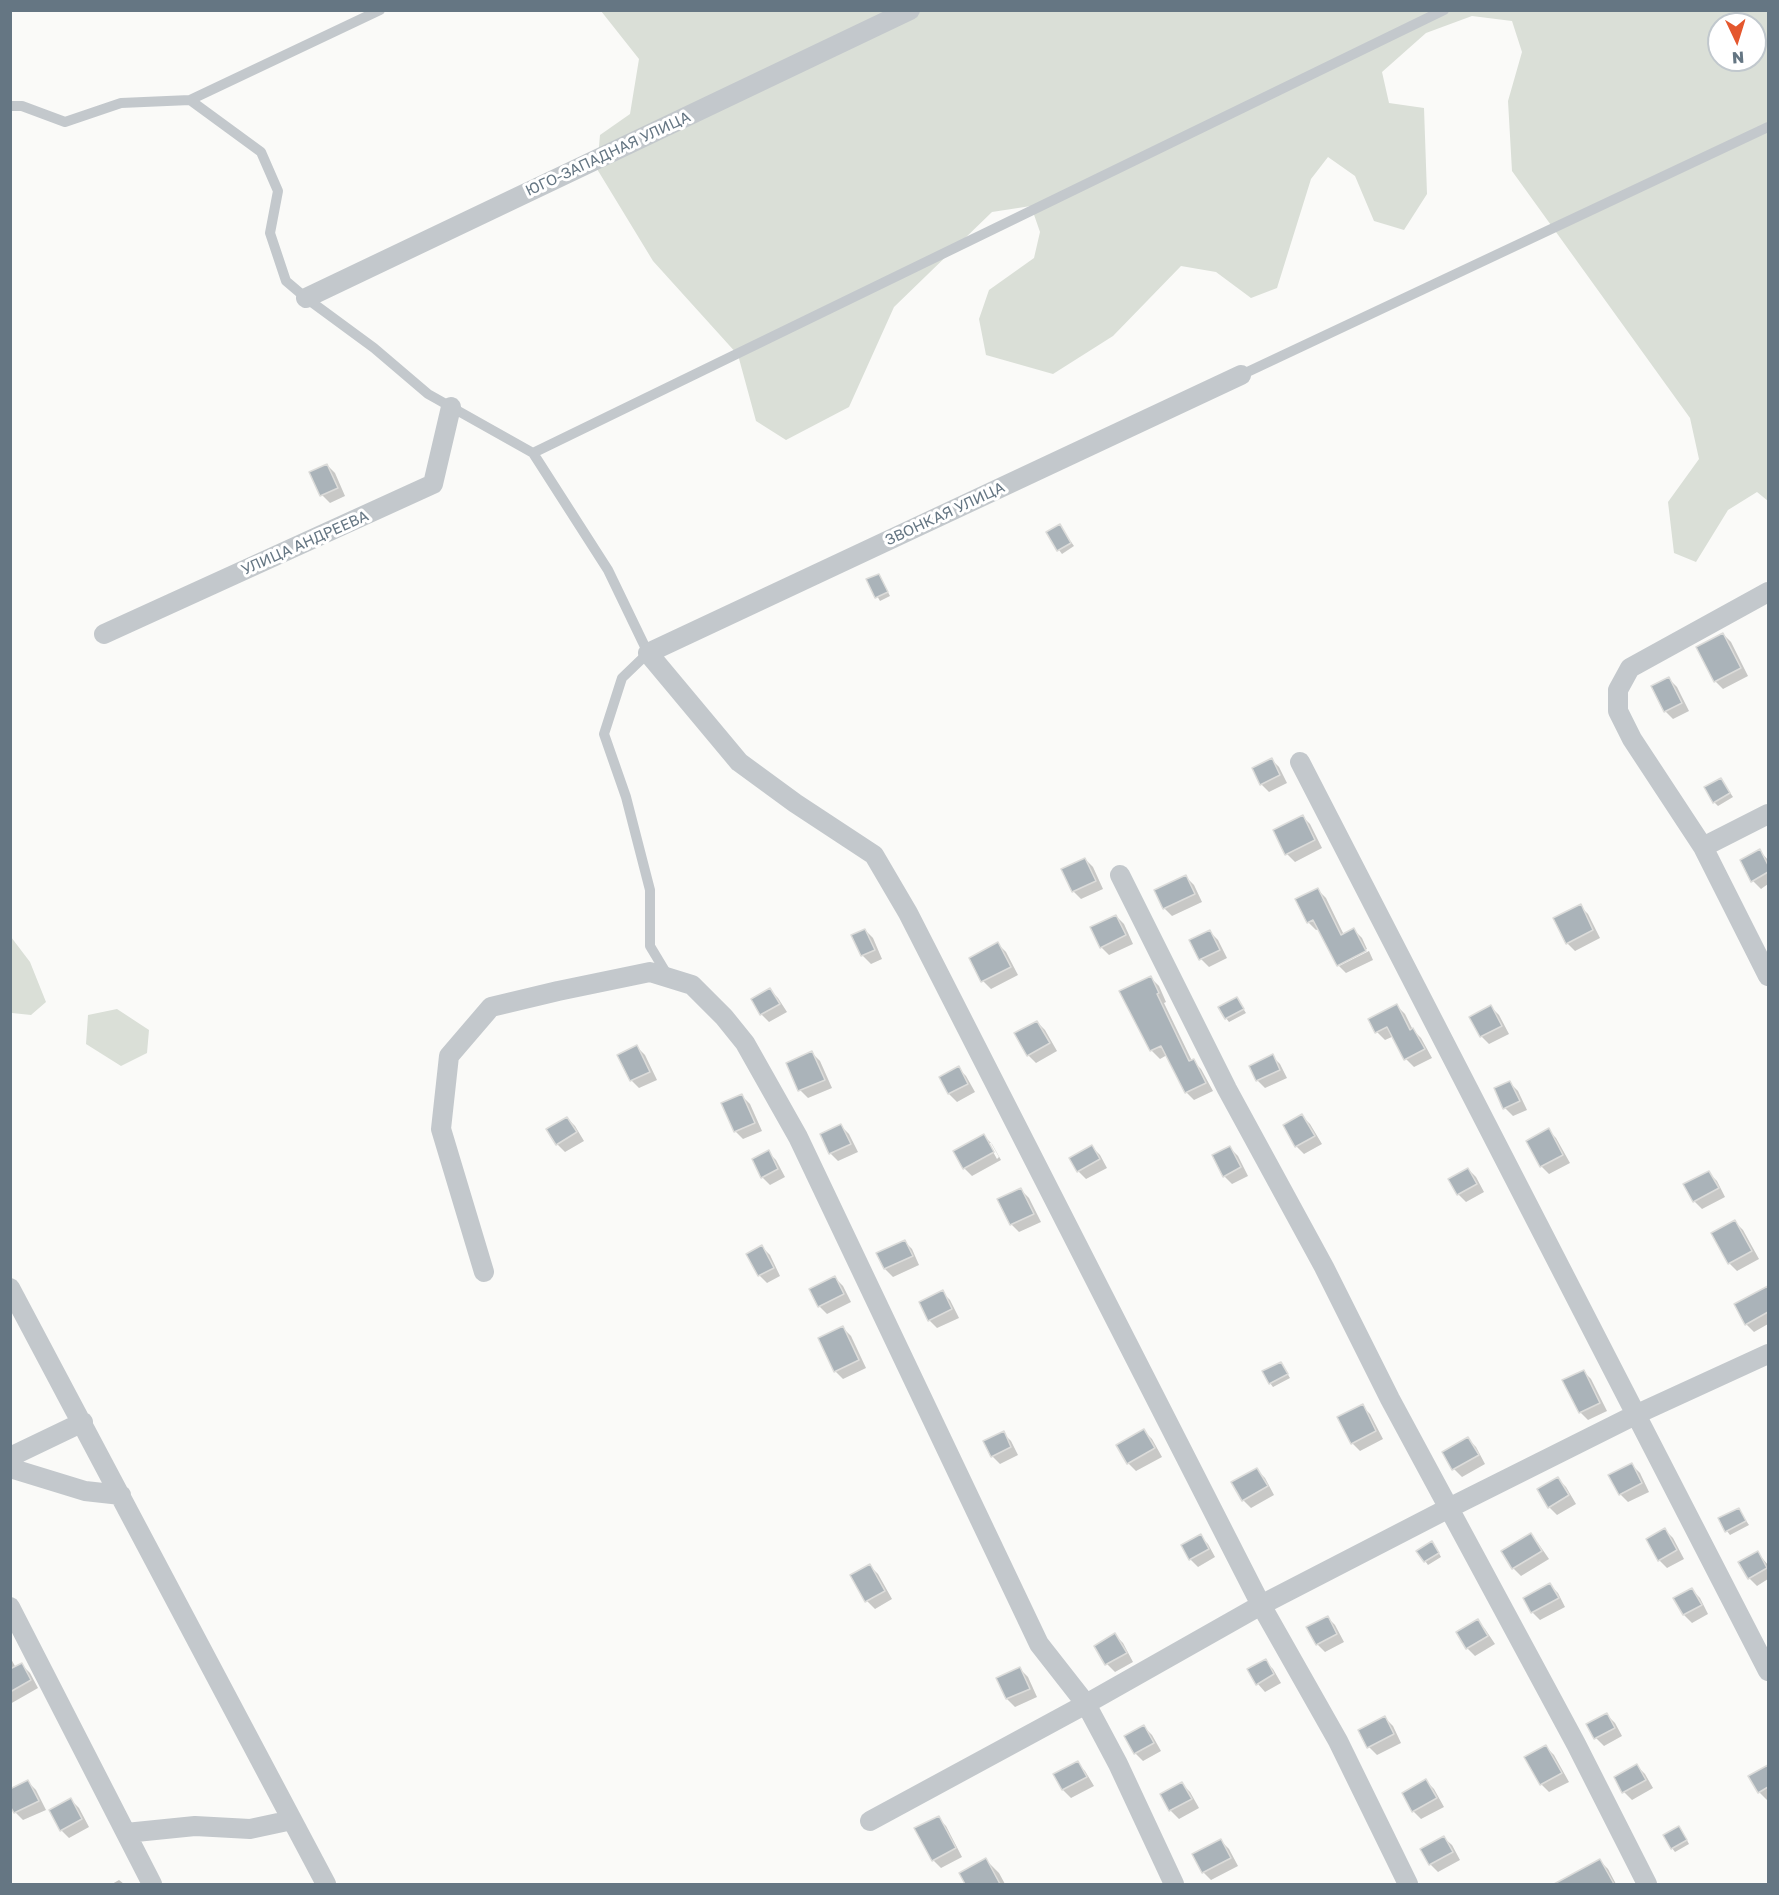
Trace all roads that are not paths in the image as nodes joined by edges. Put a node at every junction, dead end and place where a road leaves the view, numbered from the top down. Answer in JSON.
{"nodes":[{"id":1,"x":380,"y":10,"type":"edge"},
{"id":2,"x":910,"y":10,"type":"edge"},
{"id":3,"x":1444,"y":10,"type":"edge"},
{"id":4,"x":190,"y":100,"type":"junction"},
{"id":5,"x":10,"y":106,"type":"edge"},
{"id":6,"x":1768,"y":127,"type":"edge"},
{"id":7,"x":306,"y":298,"type":"junction"},
{"id":8,"x":1242,"y":375,"type":"joint"},
{"id":9,"x":451,"y":407,"type":"junction"},
{"id":10,"x":534,"y":453,"type":"junction"},
{"id":11,"x":1768,"y":592,"type":"edge"},
{"id":12,"x":104,"y":634,"type":"dead end"},
{"id":13,"x":648,"y":653,"type":"junction"},
{"id":14,"x":1300,"y":762,"type":"dead end"},
{"id":15,"x":1768,"y":814,"type":"edge"},
{"id":16,"x":1703,"y":847,"type":"junction"},
{"id":17,"x":1120,"y":875,"type":"dead end"},
{"id":18,"x":1768,"y":976,"type":"edge"},
{"id":19,"x":670,"y":979,"type":"junction"},
{"id":20,"x":484,"y":1272,"type":"dead end"},
{"id":21,"x":10,"y":1288,"type":"edge"},
{"id":22,"x":1768,"y":1354,"type":"edge"},
{"id":23,"x":1635,"y":1415,"type":"junction"},
{"id":24,"x":83,"y":1422,"type":"junction"},
{"id":25,"x":10,"y":1457,"type":"edge"},
{"id":26,"x":10,"y":1468,"type":"edge"},
{"id":27,"x":121,"y":1495,"type":"junction"},
{"id":28,"x":1449,"y":1508,"type":"junction"},
{"id":29,"x":1262,"y":1605,"type":"junction"},
{"id":30,"x":10,"y":1608,"type":"edge"},
{"id":31,"x":1768,"y":1671,"type":"edge"},
{"id":32,"x":1086,"y":1704,"type":"junction"},
{"id":33,"x":292,"y":1820,"type":"junction"},
{"id":34,"x":870,"y":1821,"type":"dead end"},
{"id":35,"x":126,"y":1833,"type":"junction"},
{"id":36,"x":152,"y":1884,"type":"edge"},
{"id":37,"x":326,"y":1884,"type":"edge"},
{"id":38,"x":1174,"y":1884,"type":"edge"},
{"id":39,"x":1408,"y":1884,"type":"edge"},
{"id":40,"x":1647,"y":1884,"type":"edge"}],
"edges":[{"from":1,"to":4,"type":"lane"},
{"from":2,"to":7,"type":"street","name":"ЮГО-ЗАПАДНАЯ УЛИЦА"},
{"from":3,"to":10,"type":"lane"},
{"from":4,"to":5,"type":"lane"},
{"from":4,"to":7,"type":"lane"},
{"from":6,"to":8,"type":"lane"},
{"from":7,"to":9,"type":"lane"},
{"from":8,"to":13,"type":"street","name":"ЗВОНКАЯ УЛИЦА"},
{"from":9,"to":10,"type":"lane"},
{"from":9,"to":12,"type":"street","name":"УЛИЦА АНДРЕЕВА"},
{"from":10,"to":13,"type":"lane"},
{"from":11,"to":16,"type":"street"},
{"from":13,"to":19,"type":"lane"},
{"from":13,"to":29,"type":"street"},
{"from":14,"to":23,"type":"street"},
{"from":15,"to":16,"type":"street"},
{"from":16,"to":18,"type":"street"},
{"from":17,"to":28,"type":"street"},
{"from":19,"to":20,"type":"street"},
{"from":19,"to":32,"type":"street"},
{"from":21,"to":24,"type":"street"},
{"from":22,"to":23,"type":"street"},
{"from":23,"to":28,"type":"street"},
{"from":23,"to":31,"type":"street"},
{"from":24,"to":25,"type":"street"},
{"from":24,"to":27,"type":"street"},
{"from":26,"to":27,"type":"street"},
{"from":27,"to":33,"type":"street"},
{"from":28,"to":29,"type":"street"},
{"from":28,"to":40,"type":"street"},
{"from":29,"to":32,"type":"street"},
{"from":29,"to":39,"type":"street"},
{"from":30,"to":35,"type":"street"},
{"from":32,"to":34,"type":"street"},
{"from":32,"to":38,"type":"street"},
{"from":33,"to":35,"type":"street"},
{"from":33,"to":37,"type":"street"},
{"from":35,"to":36,"type":"street"}]}
